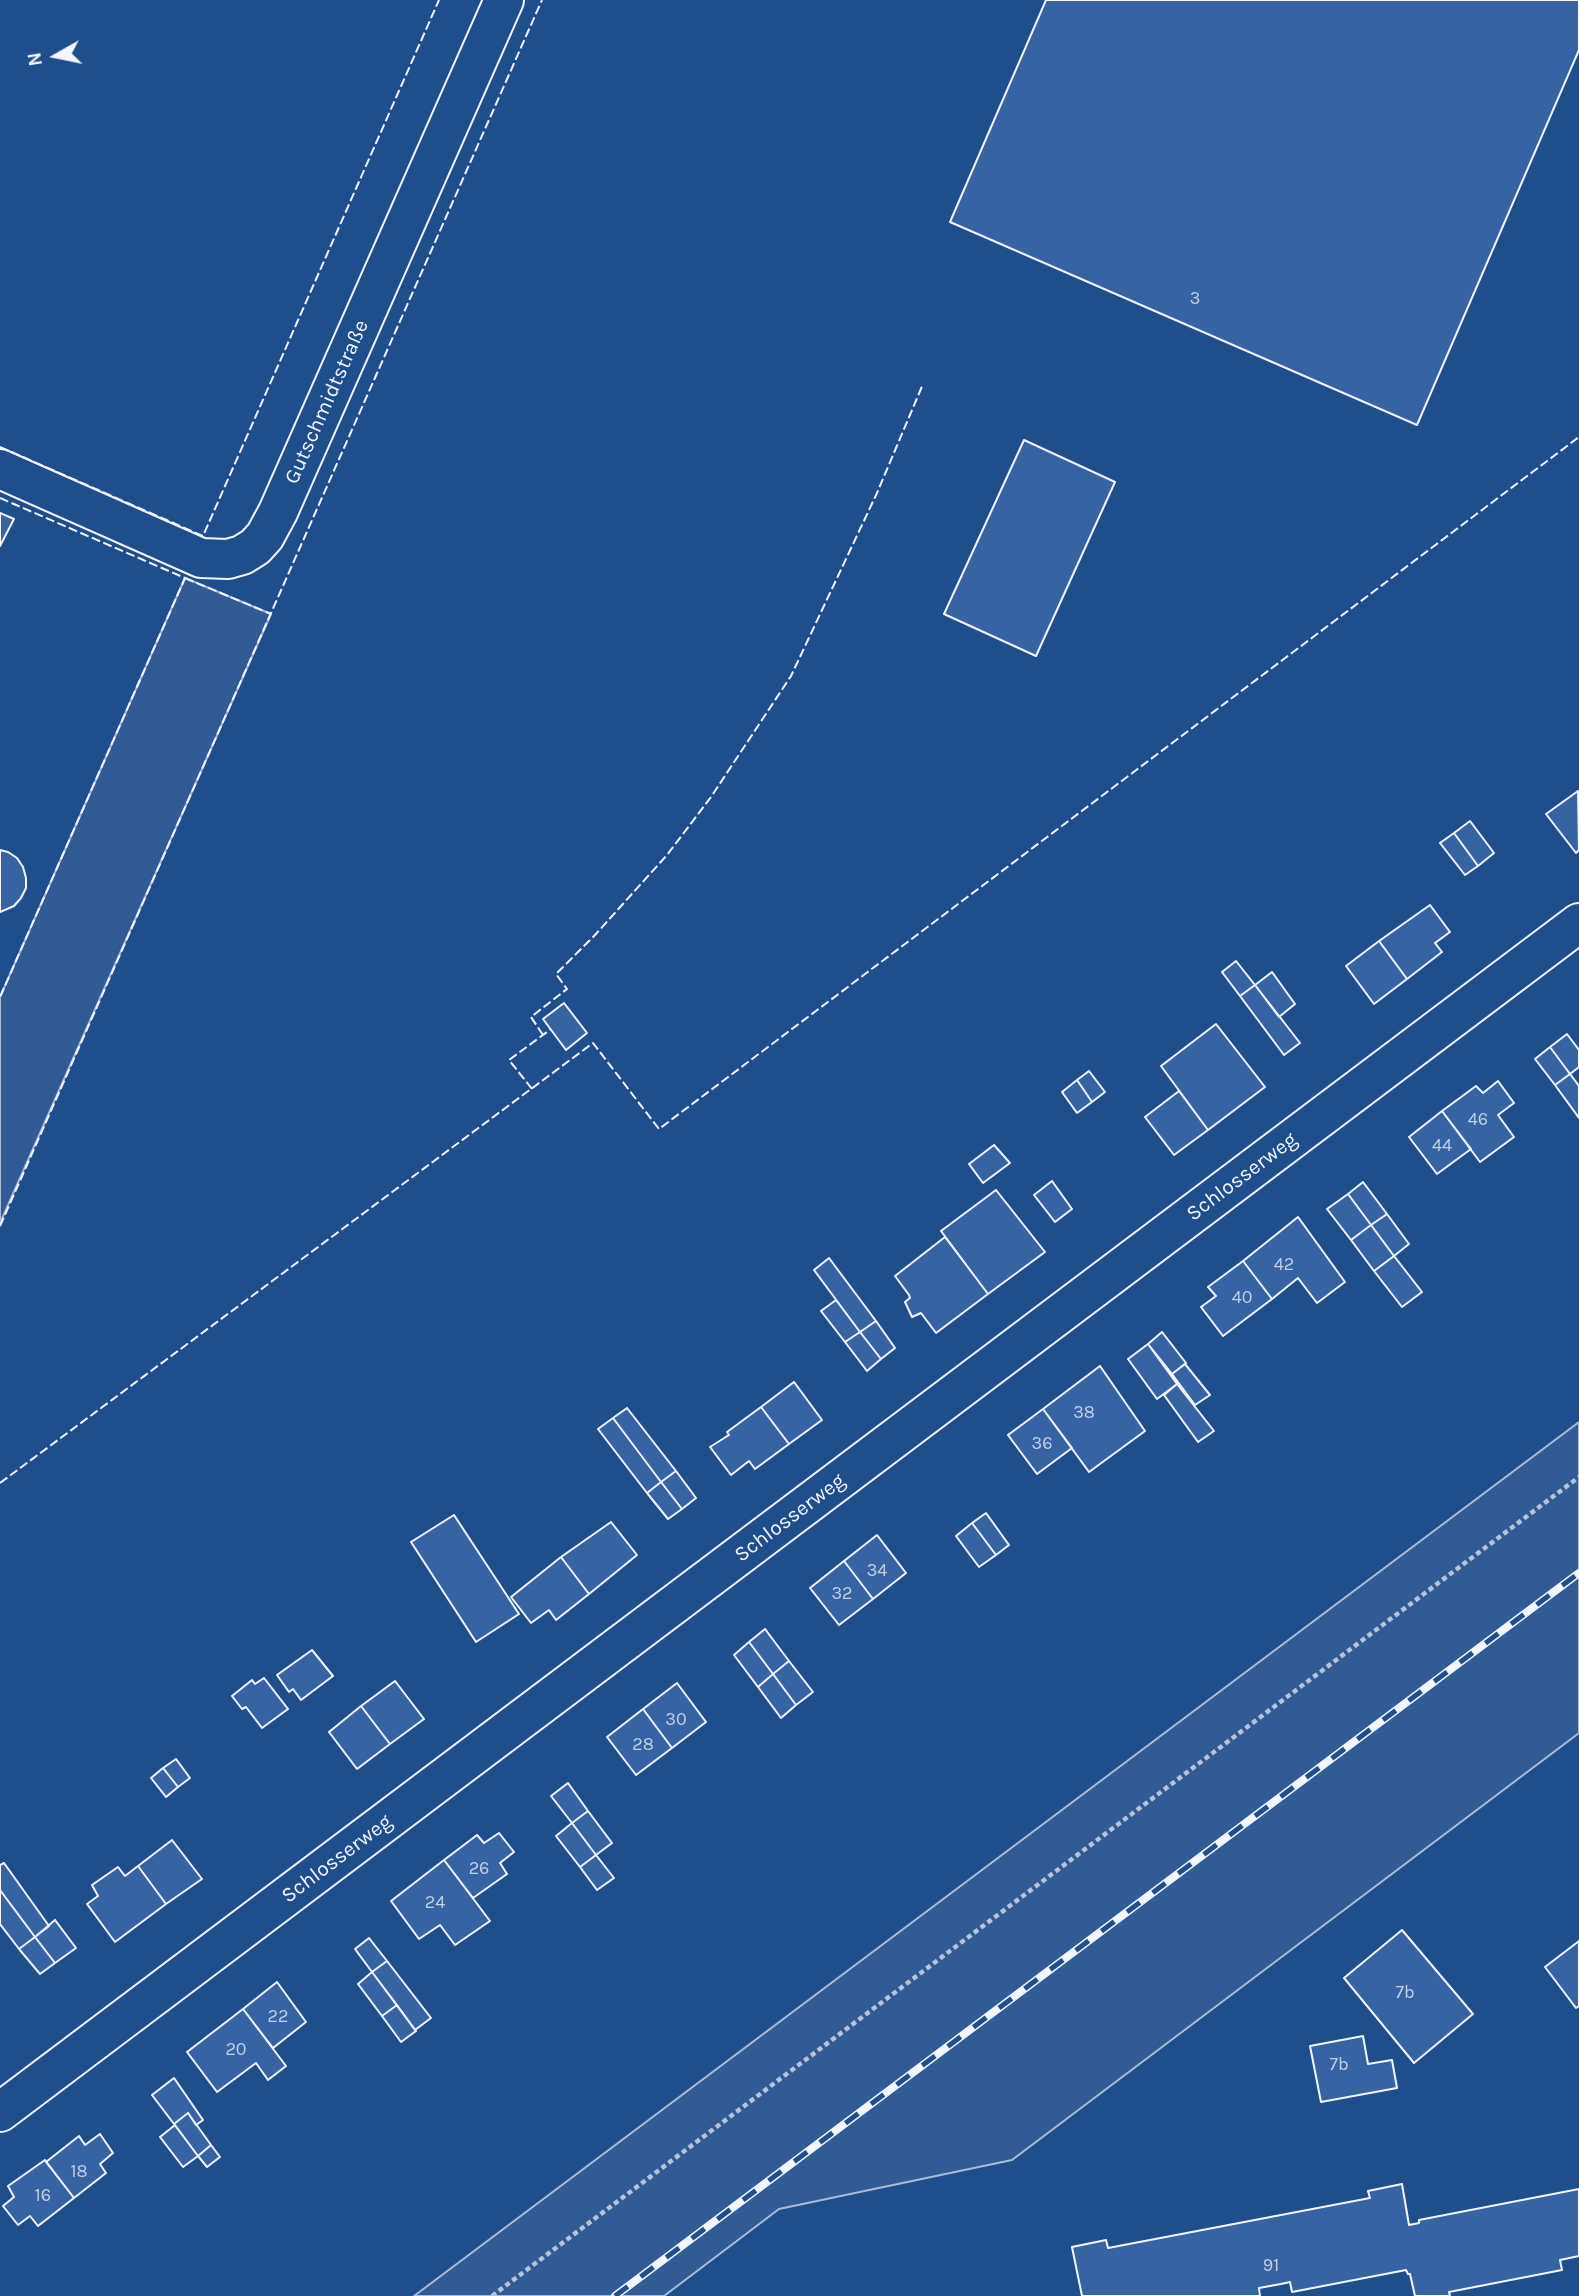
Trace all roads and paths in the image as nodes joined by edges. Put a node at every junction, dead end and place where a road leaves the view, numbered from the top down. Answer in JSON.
{"nodes":[{"id":1,"x":504,"y":0,"type":"edge"},
{"id":2,"x":0,"y":469,"type":"edge"},
{"id":3,"x":1579,"y":923,"type":"edge"},
{"id":4,"x":1579,"y":1477,"type":"edge"},
{"id":5,"x":0,"y":2112,"type":"edge"},
{"id":6,"x":492,"y":2296,"type":"edge"}],
"edges":[{"from":1,"to":2,"type":"lane","name":"Gutschmidtstraße"},
{"from":3,"to":5,"type":"lane","name":"Schlosserweg"},
{"from":4,"to":6,"type":"path"}]}
